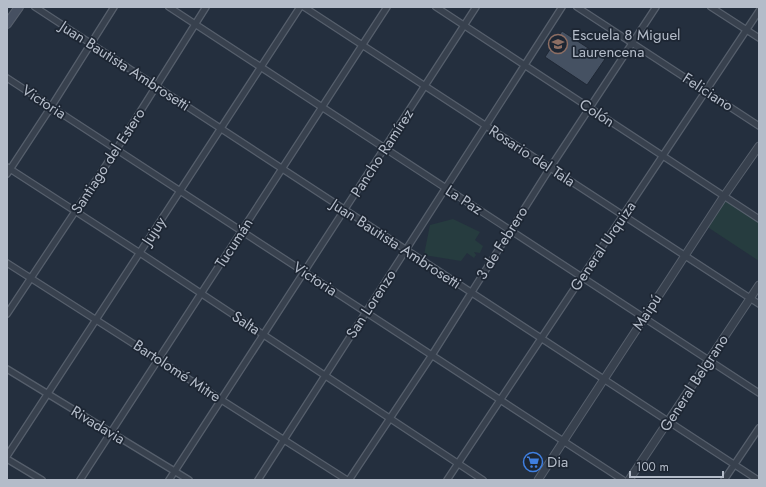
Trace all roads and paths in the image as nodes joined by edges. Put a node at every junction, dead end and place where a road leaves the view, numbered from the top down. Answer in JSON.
{"nodes":[{"id":1,"x":18,"y":7,"type":"edge"},
{"id":2,"x":35,"y":7,"type":"edge"},
{"id":3,"x":114,"y":7,"type":"edge"},
{"id":4,"x":169,"y":7,"type":"edge"},
{"id":5,"x":206,"y":7,"type":"edge"},
{"id":6,"x":300,"y":7,"type":"edge"},
{"id":7,"x":304,"y":7,"type":"edge"},
{"id":8,"x":387,"y":7,"type":"edge"},
{"id":9,"x":436,"y":7,"type":"edge"},
{"id":10,"x":476,"y":7,"type":"edge"},
{"id":11,"x":562,"y":7,"type":"edge"},
{"id":12,"x":577,"y":7,"type":"edge"},
{"id":13,"x":656,"y":7,"type":"edge"},
{"id":14,"x":712,"y":7,"type":"edge"},
{"id":15,"x":759,"y":11,"type":"edge"},
{"id":16,"x":7,"y":24,"type":"edge"},
{"id":17,"x":195,"y":24,"type":"junction"},
{"id":18,"x":464,"y":26,"type":"junction"},
{"id":19,"x":747,"y":30,"type":"junction"},
{"id":20,"x":759,"y":38,"type":"edge"},
{"id":21,"x":91,"y":44,"type":"junction"},
{"id":22,"x":633,"y":44,"type":"junction"},
{"id":23,"x":362,"y":45,"type":"junction"},
{"id":24,"x":525,"y":65,"type":"junction"},
{"id":25,"x":261,"y":68,"type":"junction"},
{"id":26,"x":7,"y":78,"type":"edge"},
{"id":27,"x":425,"y":86,"type":"junction"},
{"id":28,"x":156,"y":87,"type":"junction"},
{"id":29,"x":706,"y":91,"type":"junction"},
{"id":30,"x":51,"y":107,"type":"junction"},
{"id":31,"x":322,"y":108,"type":"junction"},
{"id":32,"x":589,"y":108,"type":"junction"},
{"id":33,"x":486,"y":126,"type":"junction"},
{"id":34,"x":759,"y":126,"type":"edge"},
{"id":35,"x":221,"y":129,"type":"junction"},
{"id":36,"x":759,"y":146,"type":"edge"},
{"id":37,"x":384,"y":148,"type":"junction"},
{"id":38,"x":116,"y":150,"type":"junction"},
{"id":39,"x":662,"y":156,"type":"junction"},
{"id":40,"x":550,"y":168,"type":"junction"},
{"id":41,"x":282,"y":169,"type":"junction"},
{"id":42,"x":8,"y":170,"type":"edge"},
{"id":43,"x":446,"y":188,"type":"junction"},
{"id":44,"x":180,"y":191,"type":"junction"},
{"id":45,"x":724,"y":196,"type":"junction"},
{"id":46,"x":345,"y":210,"type":"junction"},
{"id":47,"x":75,"y":211,"type":"junction"},
{"id":48,"x":623,"y":215,"type":"junction"},
{"id":49,"x":759,"y":219,"type":"edge"},
{"id":50,"x":510,"y":229,"type":"junction"},
{"id":51,"x":242,"y":232,"type":"junction"},
{"id":52,"x":406,"y":250,"type":"junction"},
{"id":53,"x":140,"y":253,"type":"junction"},
{"id":54,"x":685,"y":256,"type":"junction"},
{"id":55,"x":7,"y":263,"type":"edge"},
{"id":56,"x":304,"y":272,"type":"junction"},
{"id":57,"x":582,"y":277,"type":"junction"},
{"id":58,"x":30,"y":278,"type":"junction"},
{"id":59,"x":759,"y":285,"type":"edge"},
{"id":60,"x":472,"y":293,"type":"junction"},
{"id":61,"x":201,"y":294,"type":"junction"},
{"id":62,"x":750,"y":298,"type":"junction"},
{"id":63,"x":759,"y":304,"type":"edge"},
{"id":64,"x":366,"y":313,"type":"junction"},
{"id":65,"x":7,"y":314,"type":"edge"},
{"id":66,"x":644,"y":318,"type":"junction"},
{"id":67,"x":96,"y":320,"type":"junction"},
{"id":68,"x":264,"y":335,"type":"junction"},
{"id":69,"x":541,"y":338,"type":"junction"},
{"id":70,"x":432,"y":355,"type":"junction"},
{"id":71,"x":158,"y":360,"type":"junction"},
{"id":72,"x":709,"y":360,"type":"junction"},
{"id":73,"x":7,"y":369,"type":"edge"},
{"id":74,"x":325,"y":376,"type":"junction"},
{"id":75,"x":604,"y":379,"type":"junction"},
{"id":76,"x":759,"y":393,"type":"edge"},
{"id":77,"x":47,"y":394,"type":"junction"},
{"id":78,"x":221,"y":400,"type":"junction"},
{"id":79,"x":500,"y":400,"type":"junction"},
{"id":80,"x":390,"y":418,"type":"junction"},
{"id":81,"x":669,"y":422,"type":"junction"},
{"id":82,"x":759,"y":428,"type":"edge"},
{"id":83,"x":111,"y":432,"type":"junction"},
{"id":84,"x":284,"y":440,"type":"junction"},
{"id":85,"x":564,"y":441,"type":"junction"},
{"id":86,"x":7,"y":456,"type":"edge"},
{"id":87,"x":7,"y":459,"type":"edge"},
{"id":88,"x":458,"y":463,"type":"junction"},
{"id":89,"x":734,"y":465,"type":"junction"},
{"id":90,"x":175,"y":471,"type":"junction"},
{"id":91,"x":42,"y":480,"type":"edge"},
{"id":92,"x":80,"y":480,"type":"edge"},
{"id":93,"x":169,"y":480,"type":"edge"},
{"id":94,"x":189,"y":480,"type":"edge"},
{"id":95,"x":258,"y":480,"type":"edge"},
{"id":96,"x":348,"y":480,"type":"edge"},
{"id":97,"x":446,"y":480,"type":"edge"},
{"id":98,"x":483,"y":480,"type":"edge"},
{"id":99,"x":538,"y":480,"type":"edge"},
{"id":100,"x":623,"y":480,"type":"edge"},
{"id":101,"x":629,"y":480,"type":"edge"},
{"id":102,"x":724,"y":480,"type":"edge"},
{"id":103,"x":758,"y":480,"type":"edge"}],
"edges":[{"from":1,"to":16,"type":"main road"},
{"from":2,"to":21,"type":"street","name":"Juan Bautista Ambrosetti"},
{"from":3,"to":21,"type":"street"},
{"from":4,"to":17,"type":"street","name":"La Paz"},
{"from":5,"to":17,"type":"street","name":"Santiago del Estero"},
{"from":6,"to":25,"type":"street","name":"Jujuy"},
{"from":7,"to":23,"type":"street","name":"Rosario del Tala"},
{"from":8,"to":23,"type":"street","name":"Tucumán"},
{"from":9,"to":18,"type":"street","name":"Colón"},
{"from":10,"to":18,"type":"street","name":"Pancho Ramírez"},
{"from":11,"to":24,"type":"street","name":"San Lorenzo"},
{"from":12,"to":22,"type":"street","name":"Feliciano"},
{"from":13,"to":22,"type":"street","name":"3 de Febrero"},
{"from":14,"to":19,"type":"street"},
{"from":15,"to":19,"type":"street","name":"General Urquiza"},
{"from":17,"to":25,"type":"street","name":"La Paz"},
{"from":17,"to":28,"type":"street","name":"Santiago del Estero"},
{"from":18,"to":24,"type":"street","name":"Colón"},
{"from":18,"to":27,"type":"street","name":"Pancho Ramírez"},
{"from":19,"to":20,"type":"street"},
{"from":19,"to":29,"type":"street","name":"General Urquiza"},
{"from":21,"to":28,"type":"street","name":"Juan Bautista Ambrosetti"},
{"from":21,"to":30,"type":"street"},
{"from":22,"to":29,"type":"street","name":"Feliciano"},
{"from":22,"to":32,"type":"street","name":"3 de Febrero"},
{"from":23,"to":27,"type":"street","name":"Rosario del Tala"},
{"from":23,"to":31,"type":"street","name":"Tucumán"},
{"from":24,"to":32,"type":"street","name":"Colón"},
{"from":24,"to":33,"type":"street","name":"San Lorenzo"},
{"from":25,"to":31,"type":"street","name":"La Paz"},
{"from":25,"to":35,"type":"street","name":"Jujuy"},
{"from":26,"to":30,"type":"street","name":"Victoria"},
{"from":27,"to":33,"type":"street","name":"Rosario del Tala"},
{"from":27,"to":37,"type":"street","name":"Pancho Ramírez"},
{"from":28,"to":35,"type":"street","name":"Juan Bautista Ambrosetti"},
{"from":28,"to":38,"type":"street","name":"Santiago del Estero"},
{"from":29,"to":34,"type":"street","name":"Feliciano"},
{"from":29,"to":39,"type":"street","name":"General Urquiza"},
{"from":30,"to":38,"type":"street","name":"Victoria"},
{"from":30,"to":42,"type":"street"},
{"from":31,"to":37,"type":"street","name":"La Paz"},
{"from":31,"to":41,"type":"street","name":"Tucumán"},
{"from":32,"to":39,"type":"street","name":"Colón"},
{"from":32,"to":40,"type":"street","name":"3 de Febrero"},
{"from":33,"to":40,"type":"street","name":"Rosario del Tala"},
{"from":33,"to":43,"type":"street","name":"San Lorenzo"},
{"from":35,"to":41,"type":"street","name":"Juan Bautista Ambrosetti"},
{"from":35,"to":44,"type":"street","name":"Jujuy"},
{"from":36,"to":45,"type":"street","name":"Maipú"},
{"from":37,"to":43,"type":"street","name":"La Paz"},
{"from":37,"to":46,"type":"street","name":"Pancho Ramírez"},
{"from":38,"to":44,"type":"street","name":"Victoria"},
{"from":38,"to":47,"type":"street","name":"Santiago del Estero"},
{"from":39,"to":45,"type":"street","name":"Colón"},
{"from":39,"to":48,"type":"street","name":"General Urquiza"},
{"from":40,"to":48,"type":"street","name":"Rosario del Tala"},
{"from":40,"to":50,"type":"street","name":"3 de Febrero"},
{"from":41,"to":46,"type":"street","name":"Juan Bautista Ambrosetti"},
{"from":41,"to":51,"type":"street","name":"Tucumán"},
{"from":42,"to":47,"type":"street","name":"Salta"},
{"from":43,"to":50,"type":"street","name":"La Paz"},
{"from":43,"to":52,"type":"street","name":"San Lorenzo"},
{"from":44,"to":51,"type":"street","name":"Victoria"},
{"from":44,"to":53,"type":"street","name":"Jujuy"},
{"from":45,"to":49,"type":"street","name":"Colón"},
{"from":45,"to":54,"type":"street","name":"Maipú"},
{"from":46,"to":52,"type":"street","name":"Juan Bautista Ambrosetti"},
{"from":46,"to":56,"type":"street","name":"Pancho Ramírez"},
{"from":47,"to":53,"type":"street","name":"Salta"},
{"from":47,"to":58,"type":"street","name":"Santiago del Estero"},
{"from":48,"to":54,"type":"street","name":"Rosario del Tala"},
{"from":48,"to":57,"type":"street","name":"General Urquiza"},
{"from":50,"to":57,"type":"street","name":"La Paz"},
{"from":50,"to":60,"type":"street","name":"3 de Febrero"},
{"from":51,"to":56,"type":"street","name":"Victoria"},
{"from":51,"to":61,"type":"street","name":"Tucumán"},
{"from":52,"to":60,"type":"street","name":"Juan Bautista Ambrosetti"},
{"from":52,"to":64,"type":"street","name":"San Lorenzo"},
{"from":53,"to":61,"type":"street","name":"Salta"},
{"from":53,"to":67,"type":"street","name":"Jujuy"},
{"from":54,"to":62,"type":"street","name":"Rosario del Tala"},
{"from":54,"to":66,"type":"street","name":"Maipú"},
{"from":55,"to":58,"type":"street","name":"Bartolomé Mitre"},
{"from":56,"to":64,"type":"street","name":"Victoria"},
{"from":56,"to":68,"type":"street","name":"Pancho Ramírez"},
{"from":57,"to":66,"type":"street","name":"La Paz"},
{"from":57,"to":69,"type":"street","name":"General Urquiza"},
{"from":58,"to":65,"type":"street","name":"Santiago del Estero"},
{"from":58,"to":67,"type":"street","name":"Bartolomé Mitre"},
{"from":59,"to":62,"type":"street","name":"General Belgrano"},
{"from":60,"to":69,"type":"street","name":"Juan Bautista Ambrosetti"},
{"from":60,"to":70,"type":"street","name":"3 de Febrero"},
{"from":61,"to":68,"type":"street","name":"Salta"},
{"from":61,"to":71,"type":"street","name":"Tucumán"},
{"from":62,"to":63,"type":"street","name":"Rosario del Tala"},
{"from":62,"to":72,"type":"street","name":"General Belgrano"},
{"from":64,"to":70,"type":"street","name":"Victoria"},
{"from":64,"to":74,"type":"street","name":"San Lorenzo"},
{"from":66,"to":72,"type":"street","name":"La Paz"},
{"from":66,"to":75,"type":"street","name":"Maipú"},
{"from":67,"to":71,"type":"street","name":"Bartolomé Mitre"},
{"from":67,"to":77,"type":"street","name":"Jujuy"},
{"from":68,"to":74,"type":"street","name":"Salta"},
{"from":68,"to":78,"type":"street","name":"Pancho Ramírez"},
{"from":69,"to":75,"type":"street","name":"Juan Bautista Ambrosetti"},
{"from":69,"to":79,"type":"street","name":"General Urquiza"},
{"from":70,"to":79,"type":"street","name":"Victoria"},
{"from":70,"to":80,"type":"street","name":"3 de Febrero"},
{"from":71,"to":78,"type":"street","name":"Bartolomé Mitre"},
{"from":71,"to":83,"type":"street","name":"Tucumán"},
{"from":72,"to":76,"type":"street","name":"La Paz"},
{"from":72,"to":81,"type":"street","name":"General Belgrano"},
{"from":73,"to":77,"type":"street","name":"Rivadavia"},
{"from":74,"to":80,"type":"street","name":"Salta"},
{"from":74,"to":84,"type":"street","name":"San Lorenzo"},
{"from":75,"to":81,"type":"street","name":"Juan Bautista Ambrosetti"},
{"from":75,"to":85,"type":"street","name":"Maipú"},
{"from":77,"to":83,"type":"street","name":"Rivadavia"},
{"from":77,"to":86,"type":"street","name":"Jujuy"},
{"from":78,"to":84,"type":"street","name":"Bartolomé Mitre"},
{"from":78,"to":90,"type":"street","name":"Pancho Ramírez"},
{"from":79,"to":85,"type":"street","name":"Victoria"},
{"from":79,"to":88,"type":"street","name":"General Urquiza"},
{"from":80,"to":88,"type":"street","name":"Salta"},
{"from":80,"to":96,"type":"street","name":"3 de Febrero"},
{"from":81,"to":89,"type":"street","name":"Juan Bautista Ambrosetti"},
{"from":81,"to":101,"type":"street","name":"General Belgrano"},
{"from":82,"to":89,"type":"street"},
{"from":83,"to":90,"type":"street","name":"Rivadavia"},
{"from":83,"to":92,"type":"street","name":"Tucumán"},
{"from":84,"to":95,"type":"street","name":"San Lorenzo"},
{"from":84,"to":96,"type":"street","name":"Bartolomé Mitre"},
{"from":85,"to":99,"type":"street","name":"Maipú"},
{"from":85,"to":100,"type":"street","name":"Victoria"},
{"from":87,"to":91,"type":"street"},
{"from":88,"to":97,"type":"street","name":"General Urquiza"},
{"from":88,"to":98,"type":"street","name":"Salta"},
{"from":89,"to":102,"type":"street"},
{"from":89,"to":103,"type":"street","name":"Juan Bautista Ambrosetti"},
{"from":90,"to":93,"type":"street","name":"Pancho Ramírez"},
{"from":90,"to":94,"type":"street","name":"Rivadavia"}]}
